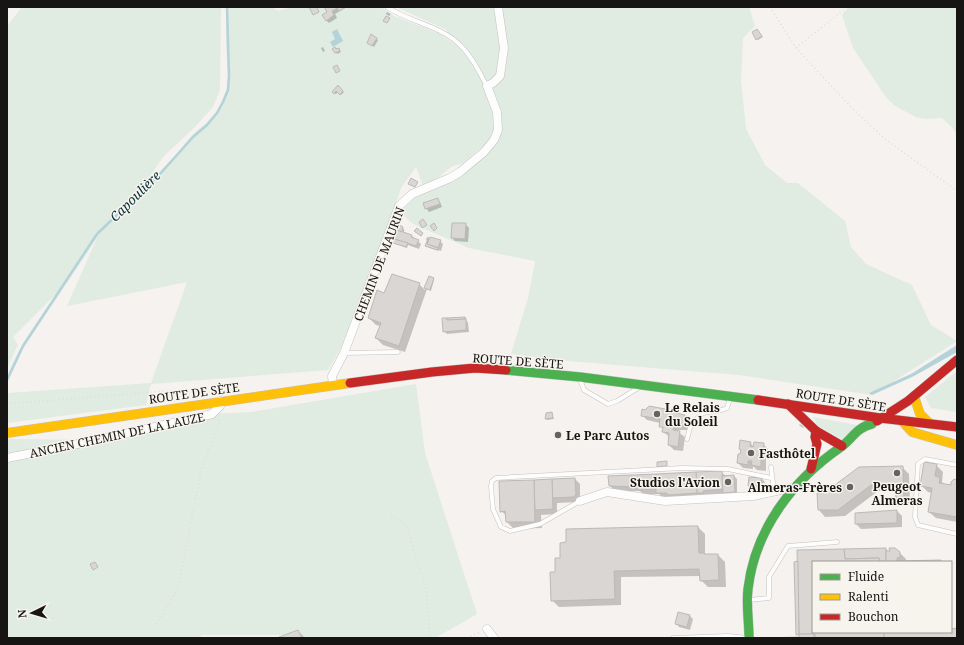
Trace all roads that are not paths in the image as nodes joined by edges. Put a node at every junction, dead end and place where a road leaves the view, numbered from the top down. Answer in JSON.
{"nodes":[{"id":1,"x":387,"y":7,"type":"edge"},
{"id":2,"x":498,"y":7,"type":"edge"},
{"id":3,"x":487,"y":86,"type":"junction"},
{"id":4,"x":398,"y":352,"type":"dead end"},
{"id":5,"x":344,"y":353,"type":"junction"},
{"id":6,"x":957,"y":360,"type":"edge"},
{"id":7,"x":580,"y":377,"type":"junction"},
{"id":8,"x":334,"y":385,"type":"junction"},
{"id":9,"x":642,"y":385,"type":"junction"},
{"id":10,"x":731,"y":396,"type":"junction"},
{"id":11,"x":914,"y":396,"type":"junction"},
{"id":12,"x":220,"y":401,"type":"junction"},
{"id":13,"x":788,"y":404,"type":"junction"},
{"id":14,"x":880,"y":418,"type":"junction"},
{"id":15,"x":902,"y":421,"type":"junction"},
{"id":16,"x":930,"y":424,"type":"junction"},
{"id":17,"x":957,"y":427,"type":"edge"},
{"id":18,"x":816,"y":431,"type":"junction"},
{"id":19,"x":7,"y":434,"type":"edge"},
{"id":20,"x":687,"y":440,"type":"dead end"},
{"id":21,"x":845,"y":443,"type":"junction"},
{"id":22,"x":957,"y":445,"type":"edge"},
{"id":23,"x":7,"y":458,"type":"edge"},
{"id":24,"x":957,"y":465,"type":"edge"},
{"id":25,"x":771,"y":467,"type":"dead end"},
{"id":26,"x":811,"y":470,"type":"junction"},
{"id":27,"x":772,"y":478,"type":"junction"},
{"id":28,"x":794,"y":487,"type":"junction"},
{"id":29,"x":774,"y":491,"type":"junction"},
{"id":30,"x":580,"y":501,"type":"joint"},
{"id":31,"x":957,"y":534,"type":"edge"},
{"id":32,"x":837,"y":542,"type":"dead end"},
{"id":33,"x":749,"y":600,"type":"junction"},
{"id":34,"x":488,"y":629,"type":"road end"},
{"id":35,"x":494,"y":638,"type":"edge"},
{"id":36,"x":673,"y":638,"type":"edge"},
{"id":37,"x":749,"y":638,"type":"edge"}],
"edges":[{"from":1,"to":3,"type":"lane"},
{"from":2,"to":3,"type":"street"},
{"from":3,"to":5,"type":"street","name":"CHEMIN DE MAURIN"},
{"from":4,"to":5,"type":"lane"},
{"from":5,"to":8,"type":"street","name":"CHEMIN DE MAURIN"},
{"from":6,"to":11,"type":"main road"},
{"from":7,"to":8,"type":"main road","name":"ROUTE DE SÈTE"},
{"from":7,"to":9,"type":"main road","name":"ROUTE DE SÈTE"},
{"from":7,"to":9,"type":"lane"},
{"from":8,"to":12,"type":"main road","name":"ROUTE DE SÈTE"},
{"from":9,"to":10,"type":"main road","name":"ROUTE DE SÈTE"},
{"from":10,"to":13,"type":"main road","name":"ROUTE DE SÈTE"},
{"from":10,"to":20,"type":"lane"},
{"from":11,"to":14,"type":"main road"},
{"from":11,"to":16,"type":"main road"},
{"from":12,"to":19,"type":"main road","name":"ROUTE DE SÈTE"},
{"from":12,"to":23,"type":"street","name":"ANCIEN CHEMIN DE LA LAUZE"},
{"from":13,"to":14,"type":"main road","name":"ROUTE DE SÈTE"},
{"from":13,"to":18,"type":"main road"},
{"from":14,"to":15,"type":"main road","name":"ROUTE DE SÈTE"},
{"from":14,"to":21,"type":"main road"},
{"from":15,"to":16,"type":"main road","name":"ROUTE DE SÈTE"},
{"from":15,"to":22,"type":"main road"},
{"from":16,"to":17,"type":"main road","name":"ROUTE DE SÈTE"},
{"from":18,"to":21,"type":"main road"},
{"from":18,"to":26,"type":"main road"},
{"from":21,"to":26,"type":"main road"},
{"from":24,"to":31,"type":"lane"},
{"from":25,"to":27,"type":"lane"},
{"from":26,"to":28,"type":"main road"},
{"from":27,"to":29,"type":"lane"},
{"from":27,"to":30,"type":"lane"},
{"from":28,"to":29,"type":"street"},
{"from":28,"to":33,"type":"main road"},
{"from":29,"to":30,"type":"street"},
{"from":32,"to":33,"type":"lane"},
{"from":33,"to":37,"type":"main road"},
{"from":34,"to":35,"type":"street"},
{"from":36,"to":37,"type":"lane"}]}
